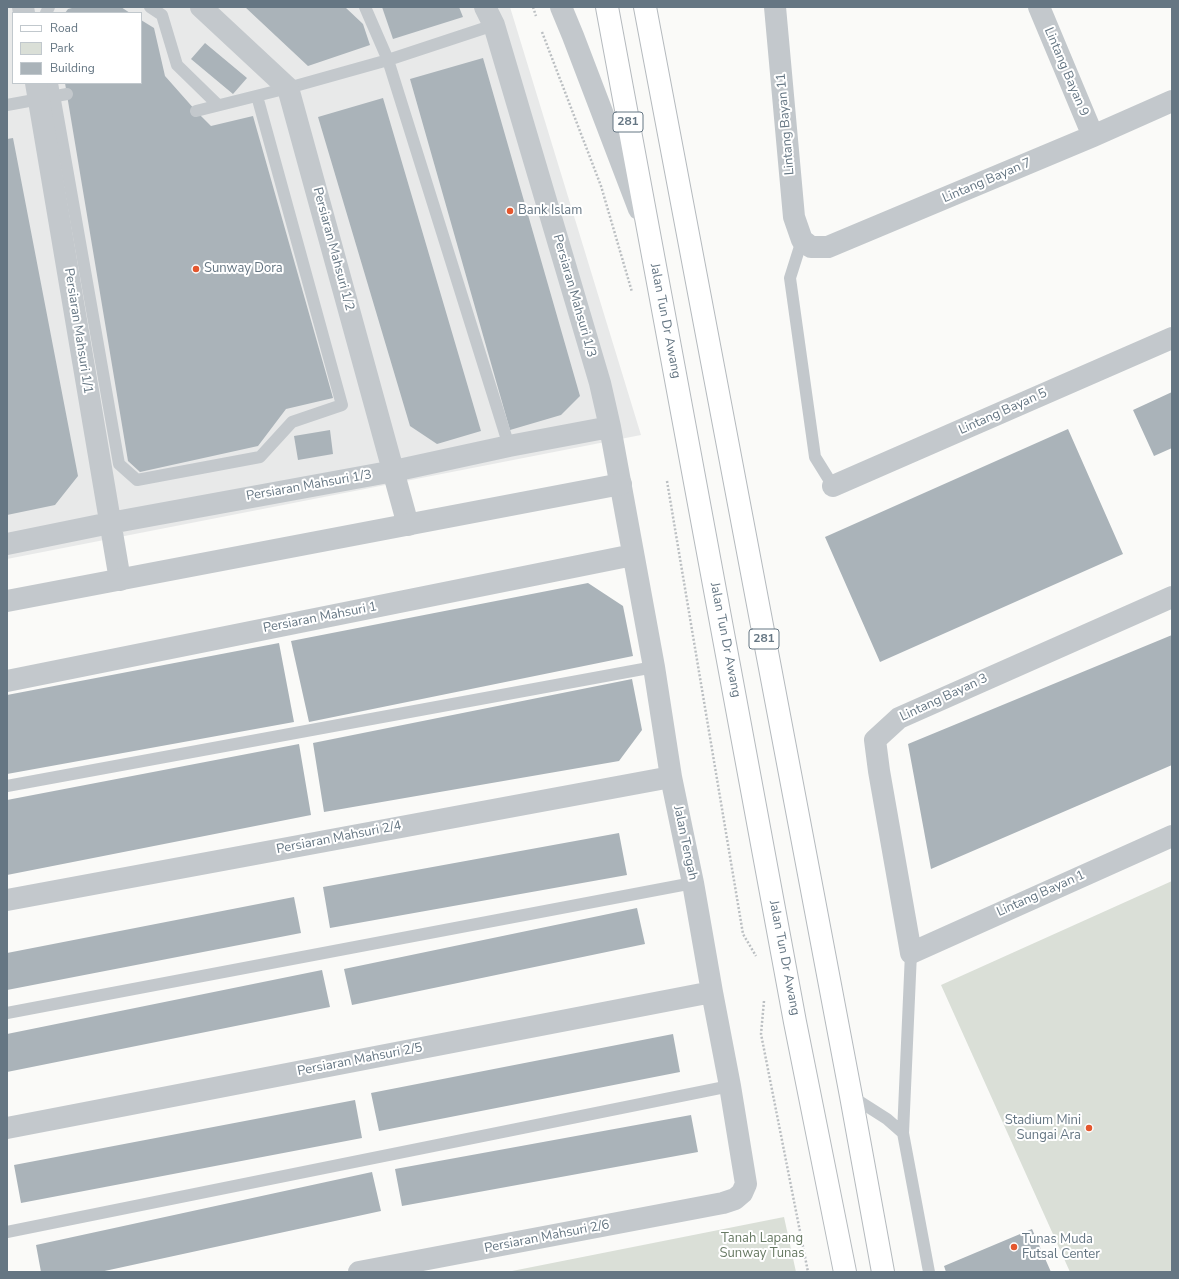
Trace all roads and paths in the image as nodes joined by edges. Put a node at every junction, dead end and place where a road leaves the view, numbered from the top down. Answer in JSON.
{"nodes":[{"id":1,"x":150,"y":7,"type":"edge"},
{"id":2,"x":201,"y":7,"type":"edge"},
{"id":3,"x":364,"y":7,"type":"edge"},
{"id":4,"x":532,"y":7,"type":"edge"},
{"id":5,"x":561,"y":7,"type":"edge"},
{"id":6,"x":607,"y":7,"type":"edge"},
{"id":7,"x":645,"y":7,"type":"edge"},
{"id":8,"x":775,"y":7,"type":"edge"},
{"id":9,"x":1039,"y":7,"type":"edge"},
{"id":10,"x":490,"y":16,"type":"edge"},
{"id":11,"x":538,"y":22,"type":"dead end"},
{"id":12,"x":541,"y":29,"type":"dead end"},
{"id":13,"x":388,"y":60,"type":"junction"},
{"id":14,"x":288,"y":88,"type":"junction"},
{"id":15,"x":50,"y":91,"type":"edge"},
{"id":16,"x":257,"y":96,"type":"junction"},
{"id":17,"x":1172,"y":101,"type":"edge"},
{"id":18,"x":7,"y":105,"type":"edge"},
{"id":19,"x":218,"y":105,"type":"junction"},
{"id":20,"x":196,"y":111,"type":"dead end"},
{"id":21,"x":1093,"y":136,"type":"junction"},
{"id":22,"x":650,"y":238,"type":"junction"},
{"id":23,"x":802,"y":240,"type":"junction"},
{"id":24,"x":634,"y":297,"type":"dead end"},
{"id":25,"x":1172,"y":338,"type":"edge"},
{"id":26,"x":610,"y":427,"type":"junction"},
{"id":27,"x":508,"y":446,"type":"junction"},
{"id":28,"x":394,"y":471,"type":"junction"},
{"id":29,"x":666,"y":475,"type":"dead end"},
{"id":30,"x":621,"y":484,"type":"junction"},
{"id":31,"x":833,"y":486,"type":"joint"},
{"id":32,"x":110,"y":523,"type":"junction"},
{"id":33,"x":408,"y":525,"type":"junction"},
{"id":34,"x":7,"y":544,"type":"edge"},
{"id":35,"x":633,"y":555,"type":"junction"},
{"id":36,"x":120,"y":580,"type":"junction"},
{"id":37,"x":1172,"y":597,"type":"edge"},
{"id":38,"x":7,"y":601,"type":"edge"},
{"id":39,"x":654,"y":667,"type":"junction"},
{"id":40,"x":7,"y":681,"type":"edge"},
{"id":41,"x":671,"y":777,"type":"junction"},
{"id":42,"x":7,"y":786,"type":"edge"},
{"id":43,"x":1172,"y":836,"type":"edge"},
{"id":44,"x":694,"y":883,"type":"junction"},
{"id":45,"x":7,"y":900,"type":"edge"},
{"id":46,"x":911,"y":953,"type":"junction"},
{"id":47,"x":758,"y":959,"type":"dead end"},
{"id":48,"x":712,"y":992,"type":"junction"},
{"id":49,"x":764,"y":999,"type":"dead end"},
{"id":50,"x":7,"y":1013,"type":"edge"},
{"id":51,"x":730,"y":1086,"type":"junction"},
{"id":52,"x":851,"y":1096,"type":"junction"},
{"id":53,"x":7,"y":1128,"type":"edge"},
{"id":54,"x":904,"y":1133,"type":"junction"},
{"id":55,"x":735,"y":1199,"type":"joint"},
{"id":56,"x":7,"y":1232,"type":"edge"},
{"id":57,"x":359,"y":1272,"type":"edge"},
{"id":58,"x":808,"y":1272,"type":"edge"},
{"id":59,"x":845,"y":1272,"type":"edge"},
{"id":60,"x":883,"y":1272,"type":"edge"},
{"id":61,"x":929,"y":1272,"type":"edge"}],
"edges":[{"from":1,"to":19,"type":"lane"},
{"from":2,"to":14,"type":"street"},
{"from":3,"to":13,"type":"lane"},
{"from":4,"to":11,"type":"path"},
{"from":5,"to":22,"type":"street"},
{"from":6,"to":22,"type":"main road","name":"Jalan Tun Dr Awang","number":"281"},
{"from":7,"to":52,"type":"main road","number":"281"},
{"from":8,"to":23,"type":"street","name":"Lintang Bayan 11"},
{"from":9,"to":21,"type":"street","name":"Lintang Bayan 9"},
{"from":10,"to":13,"type":"lane"},
{"from":10,"to":26,"type":"street","name":"Persiaran Mahsuri 1/3"},
{"from":12,"to":24,"type":"path"},
{"from":13,"to":14,"type":"lane"},
{"from":13,"to":27,"type":"lane"},
{"from":14,"to":16,"type":"lane"},
{"from":14,"to":28,"type":"street","name":"Persiaran Mahsuri 1/2"},
{"from":15,"to":16,"type":"lane"},
{"from":15,"to":18,"type":"lane"},
{"from":15,"to":32,"type":"street","name":"Persiaran Mahsuri 1/1"},
{"from":16,"to":19,"type":"lane"},
{"from":17,"to":21,"type":"street","name":"Lintang Bayan 7"},
{"from":19,"to":20,"type":"lane"},
{"from":21,"to":23,"type":"street","name":"Lintang Bayan 7"},
{"from":22,"to":59,"type":"main road","name":"Jalan Tun Dr Awang","number":"281"},
{"from":23,"to":31,"type":"lane"},
{"from":25,"to":31,"type":"street","name":"Lintang Bayan 5"},
{"from":26,"to":27,"type":"street","name":"Persiaran Mahsuri 1/3"},
{"from":26,"to":30,"type":"street","name":"Persiaran Mahsuri 1/3"},
{"from":27,"to":28,"type":"street","name":"Persiaran Mahsuri 1/3"},
{"from":28,"to":32,"type":"street","name":"Persiaran Mahsuri 1/3"},
{"from":28,"to":33,"type":"street","name":"Persiaran Mahsuri 1/2"},
{"from":29,"to":47,"type":"path"},
{"from":30,"to":33,"type":"street"},
{"from":30,"to":35,"type":"street","name":"Jalan Tengah"},
{"from":32,"to":34,"type":"street","name":"Persiaran Mahsuri 1/3"},
{"from":32,"to":36,"type":"street","name":"Persiaran Mahsuri 1/1"},
{"from":33,"to":36,"type":"street"},
{"from":35,"to":39,"type":"street","name":"Jalan Tengah"},
{"from":35,"to":40,"type":"street","name":"Persiaran Mahsuri 1"},
{"from":36,"to":38,"type":"street"},
{"from":37,"to":46,"type":"street","name":"Lintang Bayan 3"},
{"from":39,"to":41,"type":"street","name":"Jalan Tengah"},
{"from":39,"to":42,"type":"lane"},
{"from":41,"to":44,"type":"street","name":"Jalan Tengah"},
{"from":41,"to":45,"type":"street","name":"Persiaran Mahsuri 2/4"},
{"from":43,"to":46,"type":"street","name":"Lintang Bayan 1"},
{"from":44,"to":48,"type":"street","name":"Jalan Tengah"},
{"from":44,"to":50,"type":"lane"},
{"from":46,"to":54,"type":"lane"},
{"from":48,"to":51,"type":"street","name":"Jalan Tengah"},
{"from":48,"to":53,"type":"street","name":"Persiaran Mahsuri 2/5"},
{"from":49,"to":58,"type":"path"},
{"from":51,"to":55,"type":"street","name":"Jalan Tengah"},
{"from":51,"to":56,"type":"lane"},
{"from":52,"to":54,"type":"lane"},
{"from":52,"to":60,"type":"main road","number":"281"},
{"from":54,"to":61,"type":"lane"},
{"from":55,"to":57,"type":"street","name":"Persiaran Mahsuri 2/6"}]}
